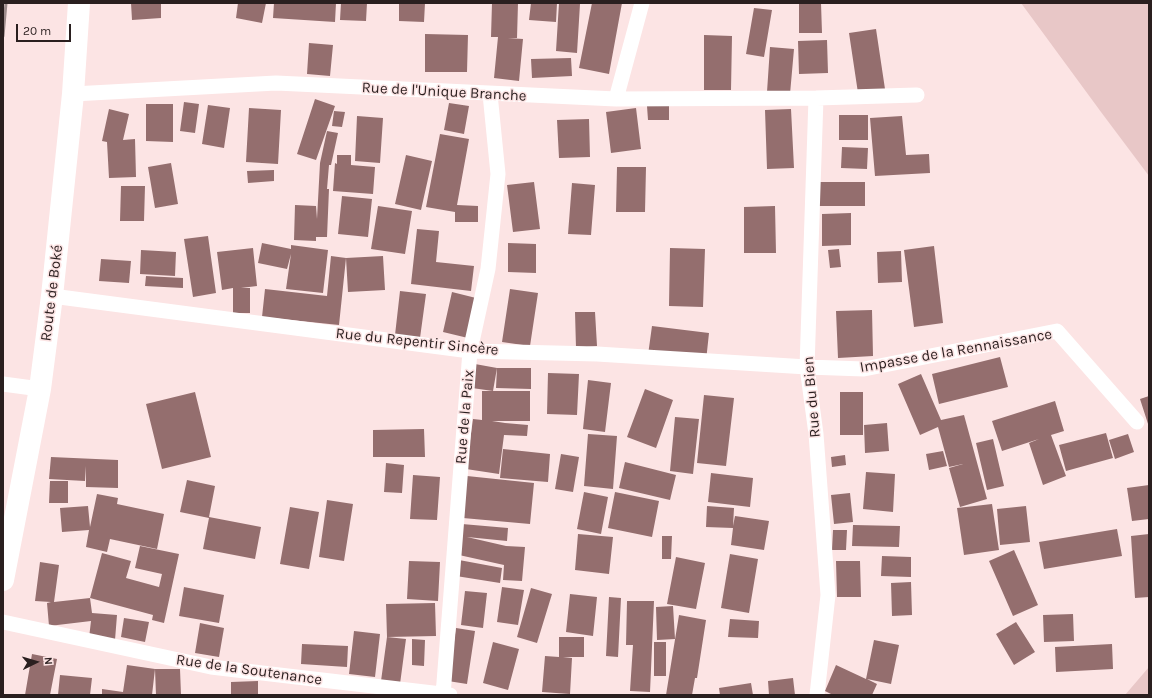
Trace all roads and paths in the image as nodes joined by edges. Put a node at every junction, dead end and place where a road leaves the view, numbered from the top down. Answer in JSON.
{"nodes":[{"id":1,"x":79,"y":3,"type":"edge"},
{"id":2,"x":642,"y":3,"type":"edge"},
{"id":3,"x":73,"y":94,"type":"junction"},
{"id":4,"x":490,"y":94,"type":"junction"},
{"id":5,"x":918,"y":95,"type":"dead end"},
{"id":6,"x":816,"y":98,"type":"junction"},
{"id":7,"x":616,"y":99,"type":"junction"},
{"id":8,"x":52,"y":296,"type":"junction"},
{"id":9,"x":470,"y":351,"type":"junction"},
{"id":10,"x":807,"y":367,"type":"junction"},
{"id":11,"x":3,"y":384,"type":"edge"},
{"id":12,"x":40,"y":389,"type":"junction"},
{"id":13,"x":1137,"y":422,"type":"dead end"},
{"id":14,"x":3,"y":580,"type":"edge"},
{"id":15,"x":3,"y":622,"type":"edge"},
{"id":16,"x":445,"y":695,"type":"edge"},
{"id":17,"x":817,"y":695,"type":"edge"}],
"edges":[{"from":1,"to":3,"type":"main road","name":"Route de Boké"},
{"from":2,"to":7,"type":"street"},
{"from":3,"to":4,"type":"street","name":"Rue de l'Unique Branche"},
{"from":3,"to":8,"type":"main road","name":"Route de Boké"},
{"from":4,"to":7,"type":"street","name":"Rue de l'Unique Branche"},
{"from":4,"to":9,"type":"street","name":"Rue de la Paix"},
{"from":5,"to":6,"type":"street","name":"Rue de l'Unique Branche"},
{"from":6,"to":7,"type":"street","name":"Rue de l'Unique Branche"},
{"from":6,"to":10,"type":"street","name":"Rue du Bien"},
{"from":8,"to":9,"type":"street","name":"Rue du Repentir Sincère"},
{"from":8,"to":12,"type":"main road","name":"Route de Boké"},
{"from":9,"to":10,"type":"street","name":"Rue du Repentir Sincère"},
{"from":9,"to":16,"type":"street","name":"Rue de la Paix"},
{"from":10,"to":13,"type":"street","name":"Impasse de la Rennaissance"},
{"from":10,"to":17,"type":"street","name":"Rue du Bien"},
{"from":11,"to":12,"type":"street"},
{"from":12,"to":14,"type":"main road","name":"Route de Boké"},
{"from":15,"to":16,"type":"street","name":"Rue de la Soutenance"}]}
